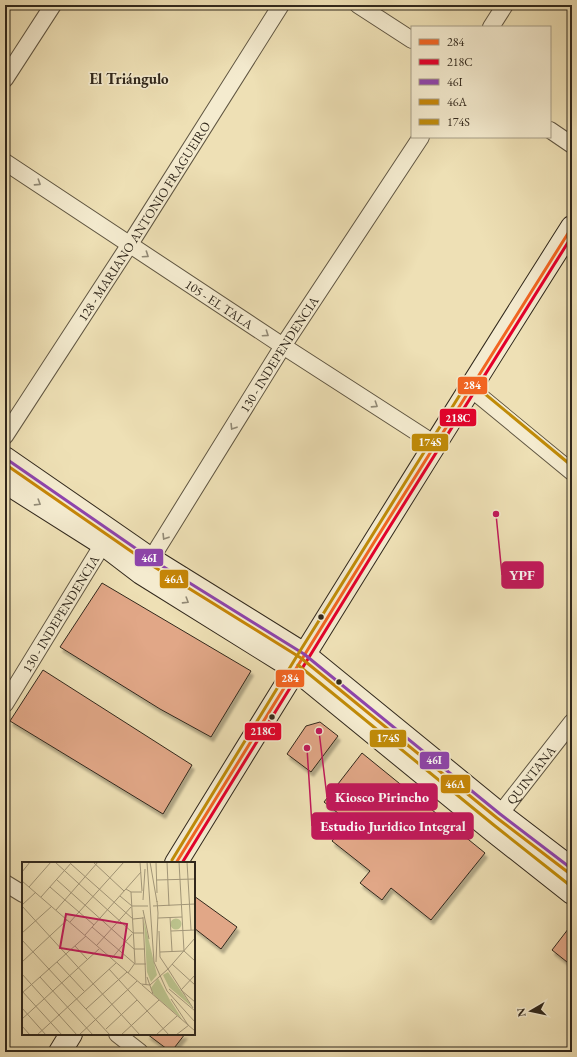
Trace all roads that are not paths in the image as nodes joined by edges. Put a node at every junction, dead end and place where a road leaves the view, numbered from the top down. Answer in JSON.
{"nodes":[{"id":1,"x":53,"y":5,"type":"edge"},
{"id":2,"x":281,"y":5,"type":"edge"},
{"id":3,"x":358,"y":5,"type":"edge"},
{"id":4,"x":505,"y":5,"type":"edge"},
{"id":5,"x":492,"y":26,"type":"edge"},
{"id":6,"x":411,"y":39,"type":"edge"},
{"id":7,"x":5,"y":79,"type":"edge"},
{"id":8,"x":551,"y":131,"type":"edge"},
{"id":9,"x":420,"y":138,"type":"edge"},
{"id":10,"x":572,"y":145,"type":"edge"},
{"id":11,"x":5,"y":162,"type":"edge"},
{"id":12,"x":572,"y":227,"type":"edge"},
{"id":13,"x":130,"y":244,"type":"junction"},
{"id":14,"x":283,"y":346,"type":"junction"},
{"id":15,"x":470,"y":388,"type":"junction"},
{"id":16,"x":5,"y":436,"type":"edge"},
{"id":17,"x":435,"y":444,"type":"junction"},
{"id":18,"x":5,"y":458,"type":"edge"},
{"id":19,"x":572,"y":472,"type":"edge"},
{"id":20,"x":5,"y":482,"type":"edge"},
{"id":21,"x":103,"y":544,"type":"junction"},
{"id":22,"x":146,"y":566,"type":"junction"},
{"id":23,"x":299,"y":662,"type":"junction"},
{"id":24,"x":5,"y":704,"type":"edge"},
{"id":25,"x":572,"y":722,"type":"edge"},
{"id":26,"x":496,"y":822,"type":"junction"},
{"id":27,"x":177,"y":862,"type":"edge"},
{"id":28,"x":572,"y":869,"type":"edge"},
{"id":29,"x":5,"y":883,"type":"edge"},
{"id":30,"x":572,"y":892,"type":"edge"},
{"id":31,"x":22,"y":893,"type":"edge"},
{"id":32,"x":70,"y":1035,"type":"edge"},
{"id":33,"x":118,"y":1035,"type":"edge"},
{"id":34,"x":60,"y":1052,"type":"edge"},
{"id":35,"x":140,"y":1052,"type":"edge"}],
"edges":[{"from":1,"to":7,"type":"street"},
{"from":2,"to":13,"type":"street","name":"128 - MARIANO ANTONIO FRAGUEIRO"},
{"from":3,"to":6,"type":"street"},
{"from":4,"to":5,"type":"street"},
{"from":8,"to":10,"type":"street"},
{"from":9,"to":14,"type":"street","name":"130 - INDEPENDENCIA"},
{"from":11,"to":13,"type":"street","name":"105 - EL TALA","one_way":true},
{"from":12,"to":15,"type":"main road"},
{"from":13,"to":14,"type":"street","name":"105 - EL TALA","one_way":true},
{"from":13,"to":16,"type":"street","name":"128 - MARIANO ANTONIO FRAGUEIRO"},
{"from":14,"to":17,"type":"street","name":"105 - EL TALA","one_way":true},
{"from":14,"to":22,"type":"street","name":"130 - INDEPENDENCIA","one_way":true},
{"from":15,"to":17,"type":"main road"},
{"from":15,"to":19,"type":"street"},
{"from":17,"to":23,"type":"main road"},
{"from":18,"to":22,"type":"main road"},
{"from":20,"to":21,"type":"main road","one_way":true},
{"from":21,"to":22,"type":"main road"},
{"from":21,"to":24,"type":"street","name":"130 - INDEPENDENCIA"},
{"from":22,"to":23,"type":"main road"},
{"from":23,"to":26,"type":"main road"},
{"from":23,"to":27,"type":"main road"},
{"from":25,"to":26,"type":"street","name":"QUINTANA"},
{"from":26,"to":28,"type":"main road"},
{"from":26,"to":30,"type":"main road"},
{"from":29,"to":31,"type":"street"},
{"from":32,"to":34,"type":"main road"},
{"from":33,"to":35,"type":"street"}]}
